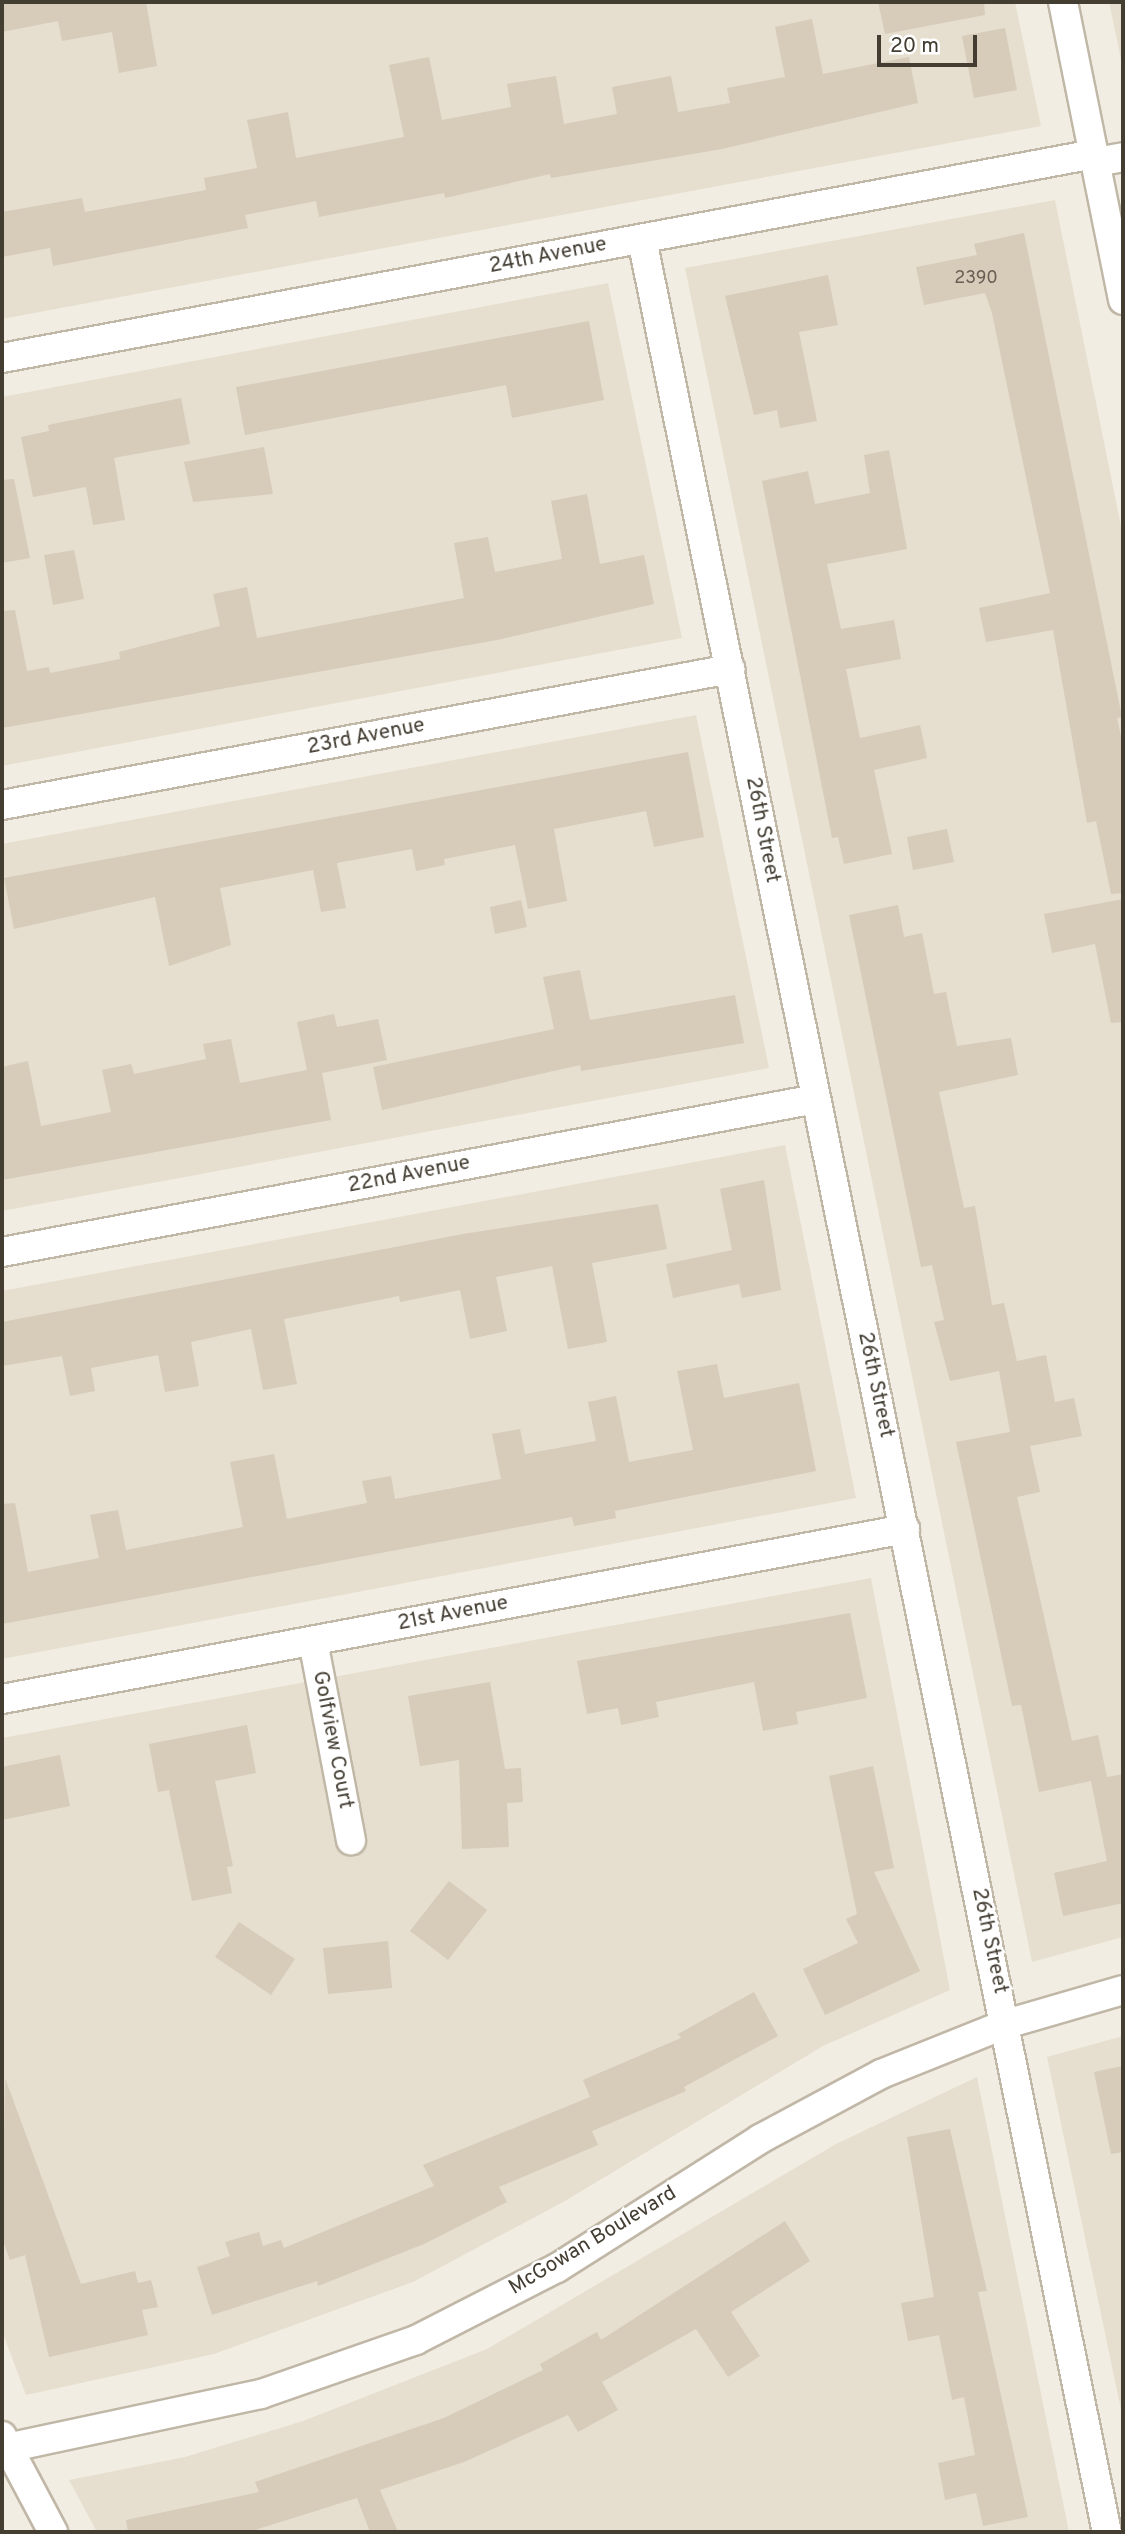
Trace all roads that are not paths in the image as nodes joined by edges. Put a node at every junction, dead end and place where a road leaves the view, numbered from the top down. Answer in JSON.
{"nodes":[{"id":1,"x":1063,"y":2,"type":"edge"},
{"id":2,"x":1123,"y":157,"type":"edge"},
{"id":3,"x":1095,"y":158,"type":"junction"},
{"id":4,"x":642,"y":239,"type":"junction"},
{"id":5,"x":1123,"y":300,"type":"edge"},
{"id":6,"x":2,"y":358,"type":"edge"},
{"id":7,"x":730,"y":669,"type":"junction"},
{"id":8,"x":2,"y":805,"type":"edge"},
{"id":9,"x":816,"y":1099,"type":"junction"},
{"id":10,"x":2,"y":1252,"type":"edge"},
{"id":11,"x":905,"y":1529,"type":"junction"},
{"id":12,"x":313,"y":1641,"type":"junction"},
{"id":13,"x":2,"y":1699,"type":"edge"},
{"id":14,"x":351,"y":1840,"type":"dead end"},
{"id":15,"x":1123,"y":1990,"type":"edge"},
{"id":16,"x":1006,"y":2024,"type":"junction"},
{"id":17,"x":4,"y":2445,"type":"edge"},
{"id":18,"x":53,"y":2532,"type":"edge"},
{"id":19,"x":1107,"y":2532,"type":"edge"}],
"edges":[{"from":1,"to":3,"type":"street"},
{"from":2,"to":3,"type":"street","name":"24th Avenue"},
{"from":3,"to":4,"type":"street","name":"24th Avenue"},
{"from":3,"to":5,"type":"street"},
{"from":4,"to":6,"type":"street","name":"24th Avenue"},
{"from":4,"to":7,"type":"street","name":"26th Street"},
{"from":7,"to":8,"type":"street","name":"23rd Avenue"},
{"from":7,"to":9,"type":"street","name":"26th Street"},
{"from":9,"to":10,"type":"street","name":"22nd Avenue"},
{"from":9,"to":11,"type":"street","name":"26th Street"},
{"from":11,"to":12,"type":"street","name":"21st Avenue"},
{"from":11,"to":16,"type":"street","name":"26th Street"},
{"from":12,"to":13,"type":"street","name":"21st Avenue"},
{"from":12,"to":14,"type":"street","name":"Golfview Court"},
{"from":15,"to":16,"type":"street","name":"McGowan Boulevard"},
{"from":16,"to":17,"type":"street","name":"McGowan Boulevard"},
{"from":16,"to":19,"type":"street","name":"26th Street"},
{"from":17,"to":18,"type":"street"}]}
